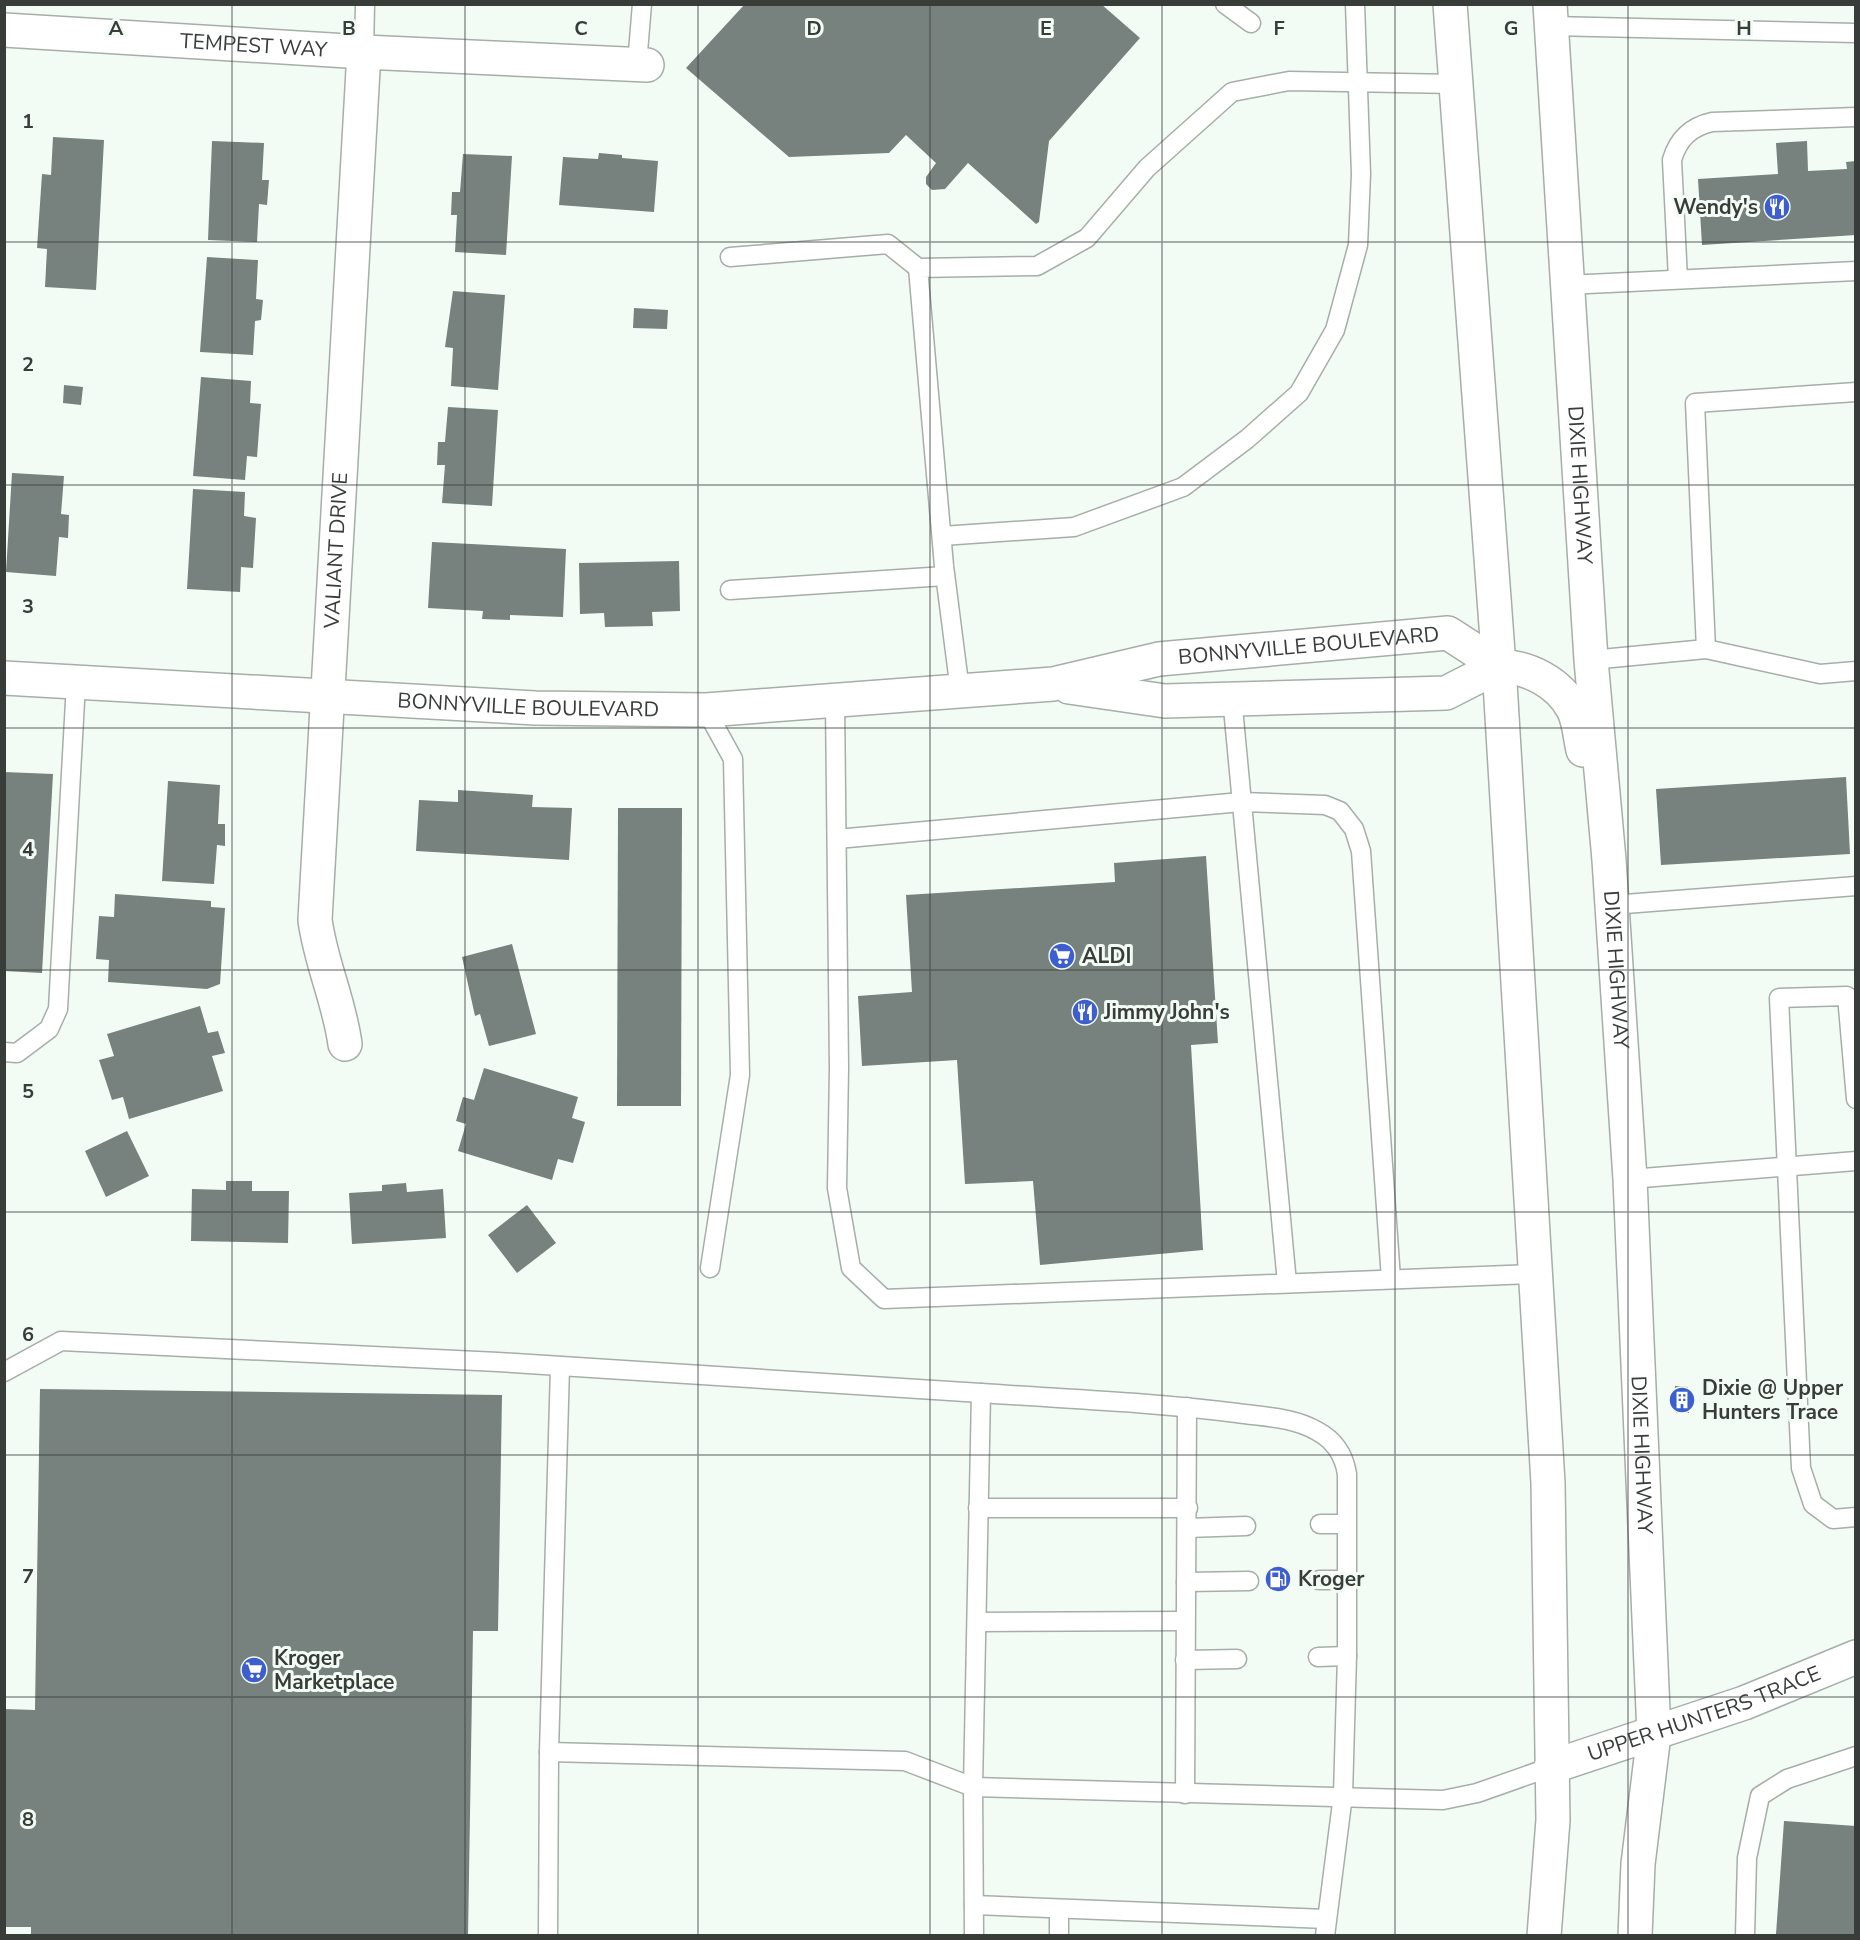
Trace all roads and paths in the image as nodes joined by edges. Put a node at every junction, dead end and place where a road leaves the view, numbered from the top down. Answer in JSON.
{"nodes":[{"id":1,"x":365,"y":4,"type":"edge"},
{"id":2,"x":642,"y":4,"type":"edge"},
{"id":3,"x":1225,"y":4,"type":"edge"},
{"id":4,"x":1355,"y":4,"type":"edge"},
{"id":5,"x":1450,"y":4,"type":"edge"},
{"id":6,"x":1550,"y":15,"type":"edge"},
{"id":7,"x":1251,"y":23,"type":"dead end"},
{"id":8,"x":4,"y":30,"type":"edge"},
{"id":9,"x":1856,"y":33,"type":"edge"},
{"id":10,"x":364,"y":52,"type":"junction"},
{"id":11,"x":642,"y":65,"type":"joint"},
{"id":12,"x":1359,"y":82,"type":"junction"},
{"id":13,"x":1455,"y":84,"type":"junction"},
{"id":14,"x":1856,"y":117,"type":"edge"},
{"id":15,"x":730,"y":256,"type":"dead end"},
{"id":16,"x":918,"y":268,"type":"junction"},
{"id":17,"x":1856,"y":271,"type":"edge"},
{"id":18,"x":1678,"y":279,"type":"junction"},
{"id":19,"x":1568,"y":285,"type":"junction"},
{"id":20,"x":1856,"y":392,"type":"edge"},
{"id":21,"x":942,"y":536,"type":"junction"},
{"id":22,"x":945,"y":576,"type":"junction"},
{"id":23,"x":730,"y":590,"type":"dead end"},
{"id":24,"x":1706,"y":649,"type":"junction"},
{"id":25,"x":1591,"y":660,"type":"junction"},
{"id":26,"x":1499,"y":666,"type":"junction"},
{"id":27,"x":1856,"y":671,"type":"edge"},
{"id":28,"x":4,"y":678,"type":"edge"},
{"id":29,"x":76,"y":683,"type":"junction"},
{"id":30,"x":1053,"y":684,"type":"junction"},
{"id":31,"x":960,"y":692,"type":"junction"},
{"id":32,"x":1232,"y":697,"type":"junction"},
{"id":33,"x":328,"y":698,"type":"junction"},
{"id":34,"x":835,"y":701,"type":"junction"},
{"id":35,"x":706,"y":710,"type":"junction"},
{"id":36,"x":1241,"y":802,"type":"junction"},
{"id":37,"x":837,"y":839,"type":"junction"},
{"id":38,"x":1609,"y":860,"type":"junction"},
{"id":39,"x":1856,"y":886,"type":"edge"},
{"id":40,"x":1612,"y":905,"type":"junction"},
{"id":41,"x":345,"y":1044,"type":"dead end"},
{"id":42,"x":4,"y":1052,"type":"edge"},
{"id":43,"x":1856,"y":1099,"type":"edge"},
{"id":44,"x":1856,"y":1161,"type":"edge"},
{"id":45,"x":1788,"y":1167,"type":"junction"},
{"id":46,"x":1630,"y":1179,"type":"junction"},
{"id":47,"x":710,"y":1268,"type":"dead end"},
{"id":48,"x":1535,"y":1274,"type":"junction"},
{"id":49,"x":1391,"y":1279,"type":"junction"},
{"id":50,"x":1287,"y":1284,"type":"junction"},
{"id":51,"x":560,"y":1367,"type":"junction"},
{"id":52,"x":4,"y":1372,"type":"edge"},
{"id":53,"x":981,"y":1393,"type":"junction"},
{"id":54,"x":1187,"y":1407,"type":"junction"},
{"id":55,"x":978,"y":1508,"type":"junction"},
{"id":56,"x":1188,"y":1508,"type":"junction"},
{"id":57,"x":1856,"y":1516,"type":"edge"},
{"id":58,"x":1320,"y":1524,"type":"dead end"},
{"id":59,"x":1346,"y":1524,"type":"junction"},
{"id":60,"x":1246,"y":1526,"type":"dead end"},
{"id":61,"x":1187,"y":1528,"type":"junction"},
{"id":62,"x":1319,"y":1580,"type":"dead end"},
{"id":63,"x":1347,"y":1580,"type":"junction"},
{"id":64,"x":1249,"y":1581,"type":"dead end"},
{"id":65,"x":1186,"y":1582,"type":"junction"},
{"id":66,"x":1185,"y":1621,"type":"junction"},
{"id":67,"x":976,"y":1622,"type":"junction"},
{"id":68,"x":1347,"y":1656,"type":"junction"},
{"id":69,"x":1318,"y":1657,"type":"dead end"},
{"id":70,"x":1856,"y":1657,"type":"edge"},
{"id":71,"x":1238,"y":1659,"type":"dead end"},
{"id":72,"x":1185,"y":1660,"type":"junction"},
{"id":73,"x":1654,"y":1734,"type":"junction"},
{"id":74,"x":549,"y":1752,"type":"junction"},
{"id":75,"x":1856,"y":1755,"type":"edge"},
{"id":76,"x":1551,"y":1767,"type":"junction"},
{"id":77,"x":973,"y":1787,"type":"junction"},
{"id":78,"x":1185,"y":1794,"type":"junction"},
{"id":79,"x":1343,"y":1795,"type":"junction"},
{"id":80,"x":974,"y":1905,"type":"junction"},
{"id":81,"x":1059,"y":1909,"type":"junction"},
{"id":82,"x":1325,"y":1927,"type":"edge"},
{"id":83,"x":548,"y":1935,"type":"edge"},
{"id":84,"x":974,"y":1935,"type":"edge"},
{"id":85,"x":1059,"y":1935,"type":"edge"},
{"id":86,"x":1544,"y":1935,"type":"edge"},
{"id":87,"x":1635,"y":1935,"type":"edge"},
{"id":88,"x":1745,"y":1935,"type":"edge"}],
"edges":[{"from":1,"to":10,"type":"lane"},
{"from":2,"to":11,"type":"lane"},
{"from":3,"to":7,"type":"lane"},
{"from":4,"to":12,"type":"lane"},
{"from":5,"to":13,"type":"main road"},
{"from":6,"to":9,"type":"lane"},
{"from":6,"to":19,"type":"main road","name":"DIXIE HIGHWAY"},
{"from":8,"to":10,"type":"main road","name":"TEMPEST WAY"},
{"from":10,"to":11,"type":"main road","name":"TEMPEST WAY"},
{"from":10,"to":33,"type":"main road","name":"VALIANT DRIVE"},
{"from":12,"to":13,"type":"lane"},
{"from":12,"to":16,"type":"lane"},
{"from":12,"to":21,"type":"lane"},
{"from":13,"to":26,"type":"main road"},
{"from":14,"to":18,"type":"lane"},
{"from":15,"to":16,"type":"lane"},
{"from":16,"to":21,"type":"lane"},
{"from":17,"to":18,"type":"lane"},
{"from":18,"to":19,"type":"lane"},
{"from":19,"to":25,"type":"main road","name":"DIXIE HIGHWAY"},
{"from":20,"to":24,"type":"lane"},
{"from":21,"to":22,"type":"lane"},
{"from":22,"to":23,"type":"lane"},
{"from":22,"to":31,"type":"lane"},
{"from":24,"to":25,"type":"lane"},
{"from":24,"to":27,"type":"lane"},
{"from":25,"to":38,"type":"main road","name":"DIXIE HIGHWAY"},
{"from":26,"to":30,"type":"main road","name":"BONNYVILLE BOULEVARD"},
{"from":26,"to":32,"type":"main road","name":"BONNYVILLE BOULEVARD"},
{"from":26,"to":38,"type":"main road"},
{"from":26,"to":48,"type":"main road"},
{"from":28,"to":29,"type":"main road","name":"BONNYVILLE BOULEVARD"},
{"from":29,"to":33,"type":"main road","name":"BONNYVILLE BOULEVARD"},
{"from":29,"to":42,"type":"lane"},
{"from":30,"to":31,"type":"main road","name":"BONNYVILLE BOULEVARD"},
{"from":30,"to":32,"type":"main road","name":"BONNYVILLE BOULEVARD"},
{"from":31,"to":34,"type":"main road","name":"BONNYVILLE BOULEVARD"},
{"from":32,"to":36,"type":"lane"},
{"from":33,"to":35,"type":"main road","name":"BONNYVILLE BOULEVARD"},
{"from":33,"to":41,"type":"main road","name":"VALIANT DRIVE"},
{"from":34,"to":35,"type":"main road","name":"BONNYVILLE BOULEVARD"},
{"from":34,"to":37,"type":"lane"},
{"from":35,"to":47,"type":"lane"},
{"from":36,"to":37,"type":"lane"},
{"from":36,"to":49,"type":"lane"},
{"from":36,"to":50,"type":"lane"},
{"from":37,"to":50,"type":"lane"},
{"from":38,"to":40,"type":"main road","name":"DIXIE HIGHWAY"},
{"from":39,"to":40,"type":"lane"},
{"from":40,"to":46,"type":"main road","name":"DIXIE HIGHWAY"},
{"from":43,"to":45,"type":"lane"},
{"from":44,"to":45,"type":"lane"},
{"from":45,"to":46,"type":"lane"},
{"from":45,"to":57,"type":"lane"},
{"from":46,"to":73,"type":"main road","name":"DIXIE HIGHWAY"},
{"from":48,"to":49,"type":"lane"},
{"from":48,"to":76,"type":"main road"},
{"from":49,"to":50,"type":"lane"},
{"from":51,"to":52,"type":"lane"},
{"from":51,"to":53,"type":"lane"},
{"from":51,"to":74,"type":"lane"},
{"from":53,"to":54,"type":"lane"},
{"from":53,"to":55,"type":"lane"},
{"from":54,"to":56,"type":"lane"},
{"from":54,"to":59,"type":"lane"},
{"from":55,"to":56,"type":"lane"},
{"from":55,"to":67,"type":"lane"},
{"from":56,"to":61,"type":"lane"},
{"from":58,"to":59,"type":"lane"},
{"from":59,"to":63,"type":"lane"},
{"from":60,"to":61,"type":"lane"},
{"from":61,"to":65,"type":"lane"},
{"from":62,"to":63,"type":"lane"},
{"from":63,"to":68,"type":"lane"},
{"from":64,"to":65,"type":"lane"},
{"from":65,"to":66,"type":"lane"},
{"from":66,"to":67,"type":"lane"},
{"from":66,"to":72,"type":"lane"},
{"from":67,"to":77,"type":"lane"},
{"from":68,"to":69,"type":"lane"},
{"from":68,"to":79,"type":"lane"},
{"from":70,"to":73,"type":"main road","name":"UPPER HUNTERS TRACE"},
{"from":71,"to":72,"type":"lane"},
{"from":72,"to":78,"type":"lane"},
{"from":73,"to":76,"type":"main road","name":"UPPER HUNTERS TRACE"},
{"from":73,"to":87,"type":"main road","name":"DIXIE HIGHWAY"},
{"from":74,"to":77,"type":"lane"},
{"from":74,"to":83,"type":"lane"},
{"from":75,"to":88,"type":"lane"},
{"from":76,"to":79,"type":"lane"},
{"from":76,"to":86,"type":"main road"},
{"from":77,"to":78,"type":"lane"},
{"from":77,"to":80,"type":"lane"},
{"from":78,"to":79,"type":"lane"},
{"from":79,"to":82,"type":"lane"},
{"from":80,"to":81,"type":"lane"},
{"from":80,"to":84,"type":"lane"},
{"from":81,"to":82,"type":"lane"},
{"from":81,"to":85,"type":"lane"}]}
